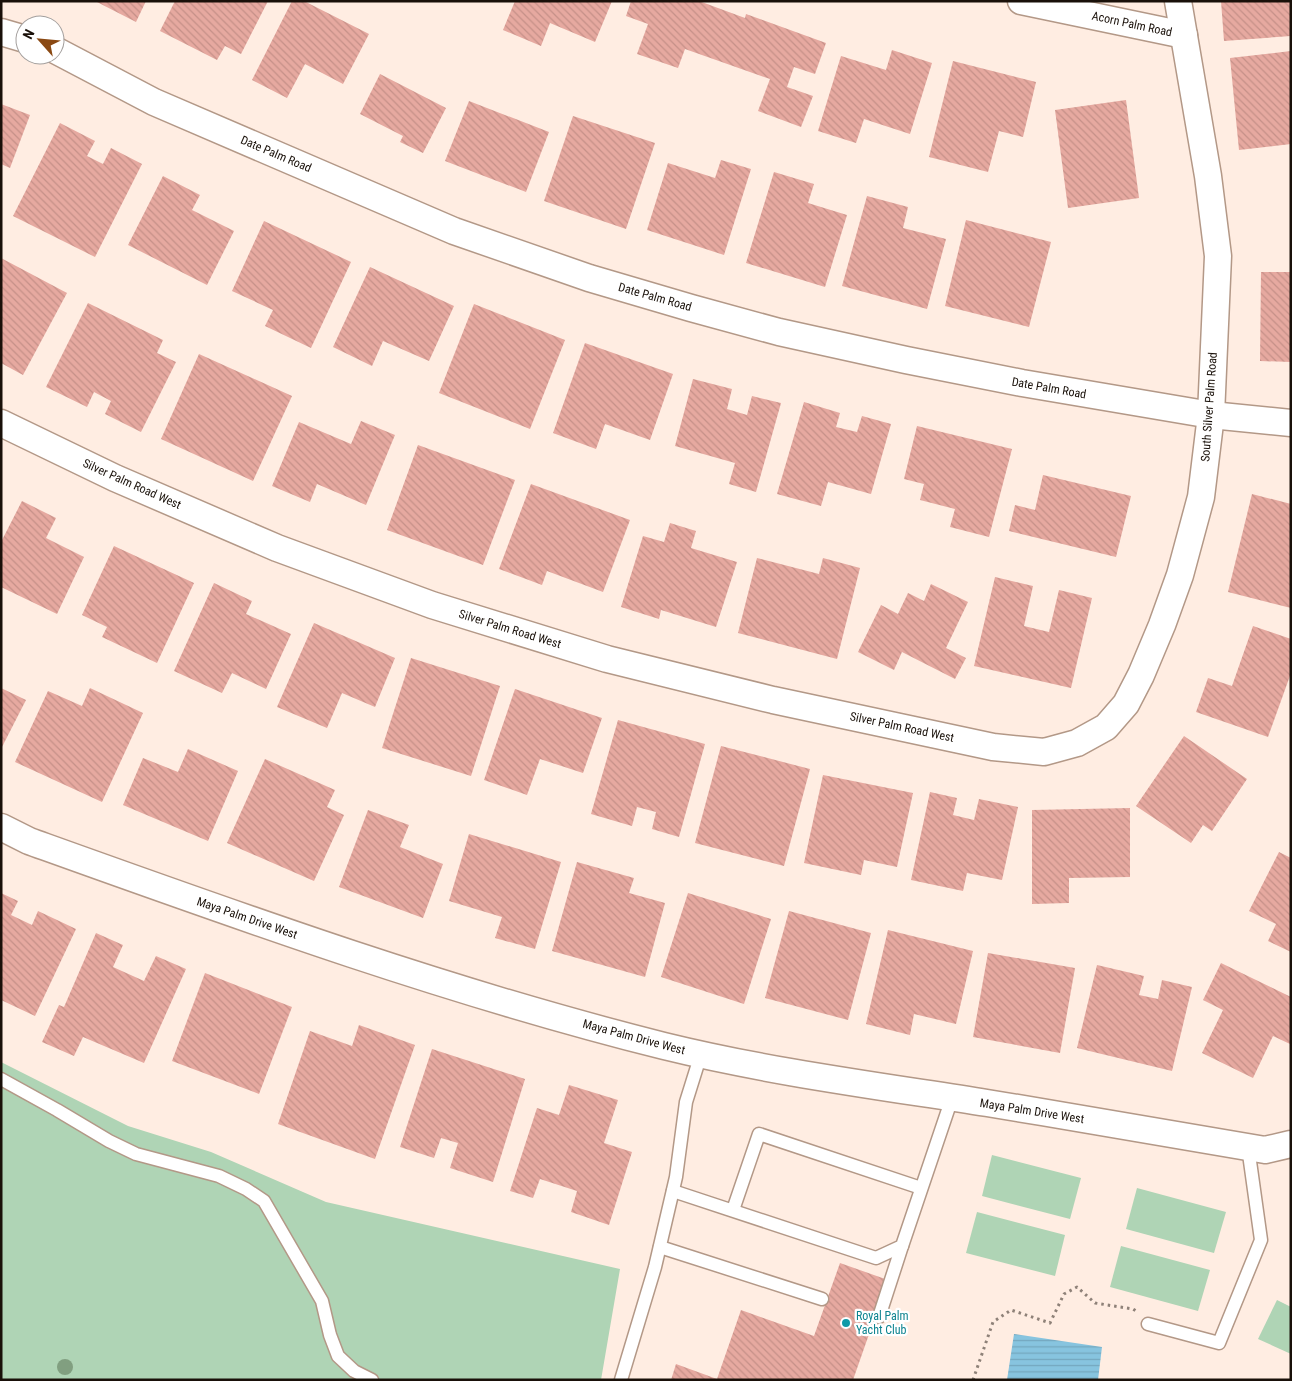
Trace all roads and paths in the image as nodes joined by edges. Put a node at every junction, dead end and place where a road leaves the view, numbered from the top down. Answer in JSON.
{"nodes":[{"id":1,"x":1021,"y":1,"type":"edge"},
{"id":2,"x":1178,"y":1,"type":"edge"},
{"id":3,"x":1,"y":32,"type":"edge"},
{"id":4,"x":1184,"y":35,"type":"junction"},
{"id":5,"x":15,"y":37,"type":"edge"},
{"id":6,"x":65,"y":55,"type":"edge"},
{"id":7,"x":1211,"y":415,"type":"junction"},
{"id":8,"x":1,"y":423,"type":"edge"},
{"id":9,"x":1291,"y":423,"type":"edge"},
{"id":10,"x":1044,"y":752,"type":"joint"},
{"id":11,"x":1,"y":827,"type":"edge"},
{"id":12,"x":701,"y":1054,"type":"junction"},
{"id":13,"x":1,"y":1079,"type":"edge"},
{"id":14,"x":952,"y":1098,"type":"junction"},
{"id":15,"x":1291,"y":1144,"type":"edge"},
{"id":16,"x":1248,"y":1147,"type":"junction"},
{"id":17,"x":921,"y":1188,"type":"junction"},
{"id":18,"x":673,"y":1191,"type":"junction"},
{"id":19,"x":733,"y":1210,"type":"junction"},
{"id":20,"x":902,"y":1246,"type":"junction"},
{"id":21,"x":660,"y":1247,"type":"junction"},
{"id":22,"x":822,"y":1299,"type":"dead end"},
{"id":23,"x":880,"y":1317,"type":"dead end"},
{"id":24,"x":1148,"y":1324,"type":"joint"},
{"id":25,"x":372,"y":1380,"type":"edge"},
{"id":26,"x":621,"y":1380,"type":"edge"},
{"id":27,"x":973,"y":1380,"type":"edge"}],
"edges":[{"from":1,"to":4,"type":"street","name":"Acorn Palm Road"},
{"from":2,"to":4,"type":"street","name":"South Silver Palm Road"},
{"from":3,"to":5,"type":"street"},
{"from":4,"to":7,"type":"street","name":"South Silver Palm Road"},
{"from":6,"to":7,"type":"street","name":"Date Palm Road"},
{"from":7,"to":9,"type":"street","name":"Date Palm Road"},
{"from":7,"to":10,"type":"street","name":"South Silver Palm Road"},
{"from":8,"to":10,"type":"street","name":"Silver Palm Road West"},
{"from":11,"to":12,"type":"street","name":"Maya Palm Drive West"},
{"from":12,"to":14,"type":"street","name":"Maya Palm Drive West"},
{"from":12,"to":18,"type":"lane"},
{"from":13,"to":25,"type":"lane"},
{"from":14,"to":16,"type":"street","name":"Maya Palm Drive West"},
{"from":14,"to":17,"type":"lane"},
{"from":15,"to":16,"type":"street","name":"Maya Palm Drive West"},
{"from":16,"to":24,"type":"lane"},
{"from":17,"to":19,"type":"lane"},
{"from":17,"to":20,"type":"lane"},
{"from":18,"to":19,"type":"lane"},
{"from":18,"to":21,"type":"lane"},
{"from":19,"to":20,"type":"lane"},
{"from":20,"to":23,"type":"lane"},
{"from":21,"to":22,"type":"lane"},
{"from":21,"to":26,"type":"lane"},
{"from":24,"to":27,"type":"path"}]}
